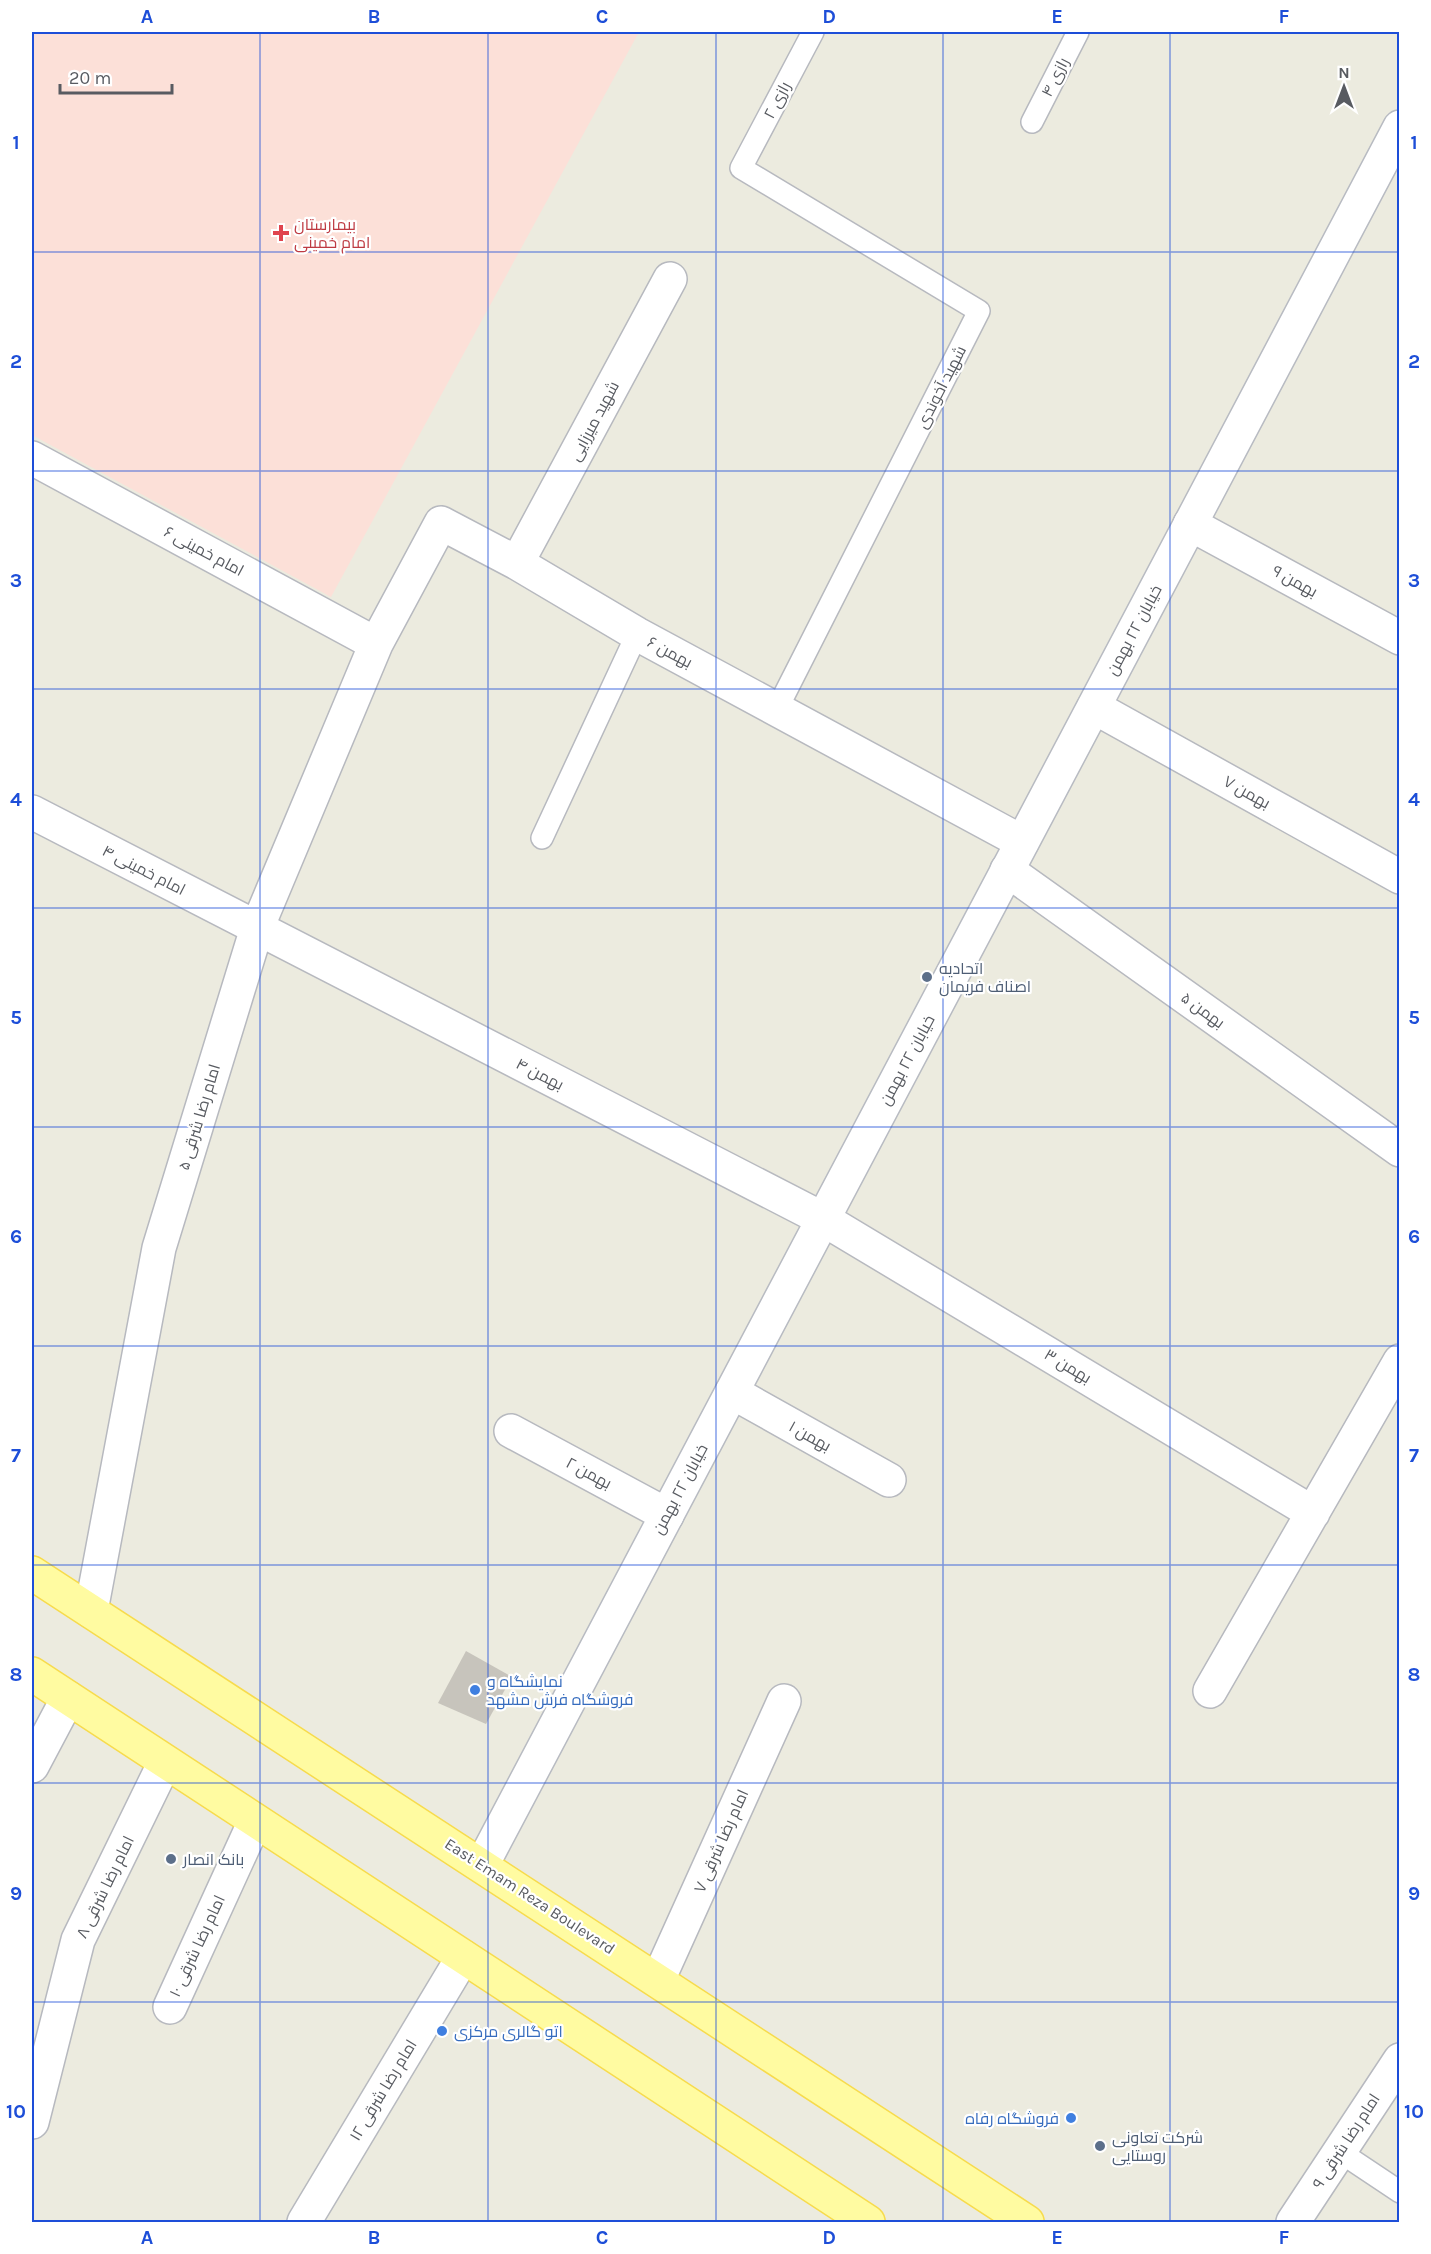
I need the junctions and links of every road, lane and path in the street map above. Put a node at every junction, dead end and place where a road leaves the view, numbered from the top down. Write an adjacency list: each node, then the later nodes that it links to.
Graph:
1 (813, 32): 5 (lane, رازی ۲)
2 (1078, 32): 3 (lane, رازی ۴)
3 (1032, 122)
4 (1400, 128): 8 (street, خیابان ۲۲ بهمن)
5 (741, 168): 14 (lane, شهید آخوندی)
6 (670, 279): 9 (street, شهید میرزایی)
7 (32, 458): 12 (street, امام خمینی ۶)
8 (1190, 524): 11 (street, بهمن ۹); 13 (street, خیابان ۲۲ بهمن)
9 (517, 563): 10 (street, بهمن ۶); 12 (street, بهمن ۶)
10 (637, 634): 14 (street, بهمن ۶); 16 (lane)
11 (1400, 638)
12 (376, 644): 19 (street, امام رضا شرقی ۵)
13 (1094, 707): 17 (street, خیابان ۲۲ بهمن); 18 (street, بهمن ۷)
14 (777, 709): 17 (street, بهمن ۶)
15 (32, 812): 19 (street, امام خمینی ۴)
16 (542, 838)
17 (1015, 856): 20 (street, بهمن ۵); 21 (street, خیابان ۲۲ بهمن)
18 (1400, 878)
19 (257, 928): 21 (street, بهمن ۴); 29 (street, امام رضا شرقی ۵)
20 (1400, 1150)
21 (823, 1219): 23 (street, خیابان ۲۲ بهمن); 26 (street, بهمن ۳)
22 (1400, 1361): 26 (street)
23 (732, 1392): 25 (street, بهمن ۱); 27 (street, خیابان ۲۲ بهمن)
24 (511, 1431): 27 (street, بهمن ۲)
25 (889, 1480)
26 (1312, 1513): 31 (street)
27 (667, 1515): 37 (street, خیابان ۲۲ بهمن)
28 (32, 1572): 29 (main road, East Emam Reza Boulevard)
29 (92, 1611): 37 (main road, East Emam Reza Boulevard)
30 (32, 1674): 32 (main road)
31 (1210, 1691)
32 (68, 1698): 34 (main road); 35 (street)
33 (784, 1701): 39 (street, امام رضا شرقی ۷)
34 (165, 1762): 36 (main road); 42 (street, امام رضا شرقی ۸)
35 (32, 1766)
36 (255, 1821): 38 (main road); 40 (street, امام رضا شرقی ۱۰)
37 (483, 1865): 39 (main road, East Emam Reza Boulevard)
38 (463, 1957): 45 (street, امام رضا شرقی ۱۲); 46 (main road)
39 (658, 1980): 47 (main road, East Emam Reza Boulevard)
40 (170, 2007)
41 (1400, 2060): 43 (street, امام رضا شرقی ۹)
42 (32, 2122)
43 (1340, 2152): 44 (lane); 48 (street, امام رضا شرقی ۹)
44 (1400, 2192)
45 (304, 2223)
46 (868, 2223)
47 (1027, 2223)
48 (1293, 2223)

